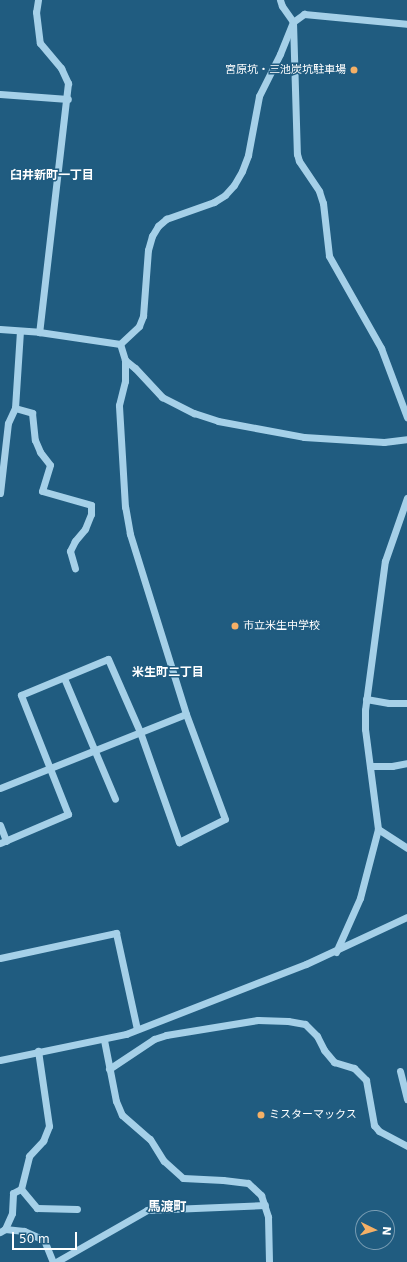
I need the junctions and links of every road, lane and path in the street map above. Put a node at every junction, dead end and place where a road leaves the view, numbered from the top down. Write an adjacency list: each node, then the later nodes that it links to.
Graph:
1 (38, 0): 6 (street)
2 (281, 3): 3 (street)
3 (293, 22): 4 (street); 10 (street); 13 (street)
4 (407, 24)
5 (0, 94): 6 (street)
6 (68, 99): 9 (street)
7 (0, 329): 8 (street)
8 (20, 331): 9 (street); 12 (street)
9 (39, 332): 10 (street)
10 (120, 344): 11 (street)
11 (125, 360): 14 (street); 21 (street)
12 (15, 408): 15 (street); 17 (street)
13 (407, 416)
14 (407, 439)
15 (0, 492)
16 (407, 498): 19 (street)
17 (75, 568)
18 (64, 678): 22 (street); 23 (street); 26 (street)
19 (366, 699): 20 (street); 25 (street)
20 (407, 703)
21 (186, 714): 22 (street); 22 (street)
22 (140, 732): 23 (street)
23 (95, 750): 26 (street); 28 (street)
24 (407, 763): 25 (street)
25 (370, 766): 30 (street)
26 (49, 767): 27 (street); 31 (street)
27 (0, 788)
28 (115, 799)
29 (0, 825): 31 (street)
30 (378, 829): 32 (street); 34 (street)
31 (3, 842)
32 (407, 848)
33 (407, 917): 34 (street)
34 (336, 952): 36 (street)
35 (0, 958): 36 (street)
36 (137, 1029): 37 (street)
37 (104, 1040): 38 (street); 40 (street)
38 (38, 1051): 39 (street); 44 (street)
39 (0, 1060)
40 (109, 1069): 43 (street); 45 (street)
41 (400, 1071): 42 (street)
42 (407, 1099)
43 (407, 1146)
44 (22, 1190): 46 (street); 47 (street)
45 (265, 1204): 48 (street); 49 (street)
46 (77, 1209)
47 (2, 1230): 48 (street)
48 (55, 1262)
49 (269, 1262)

